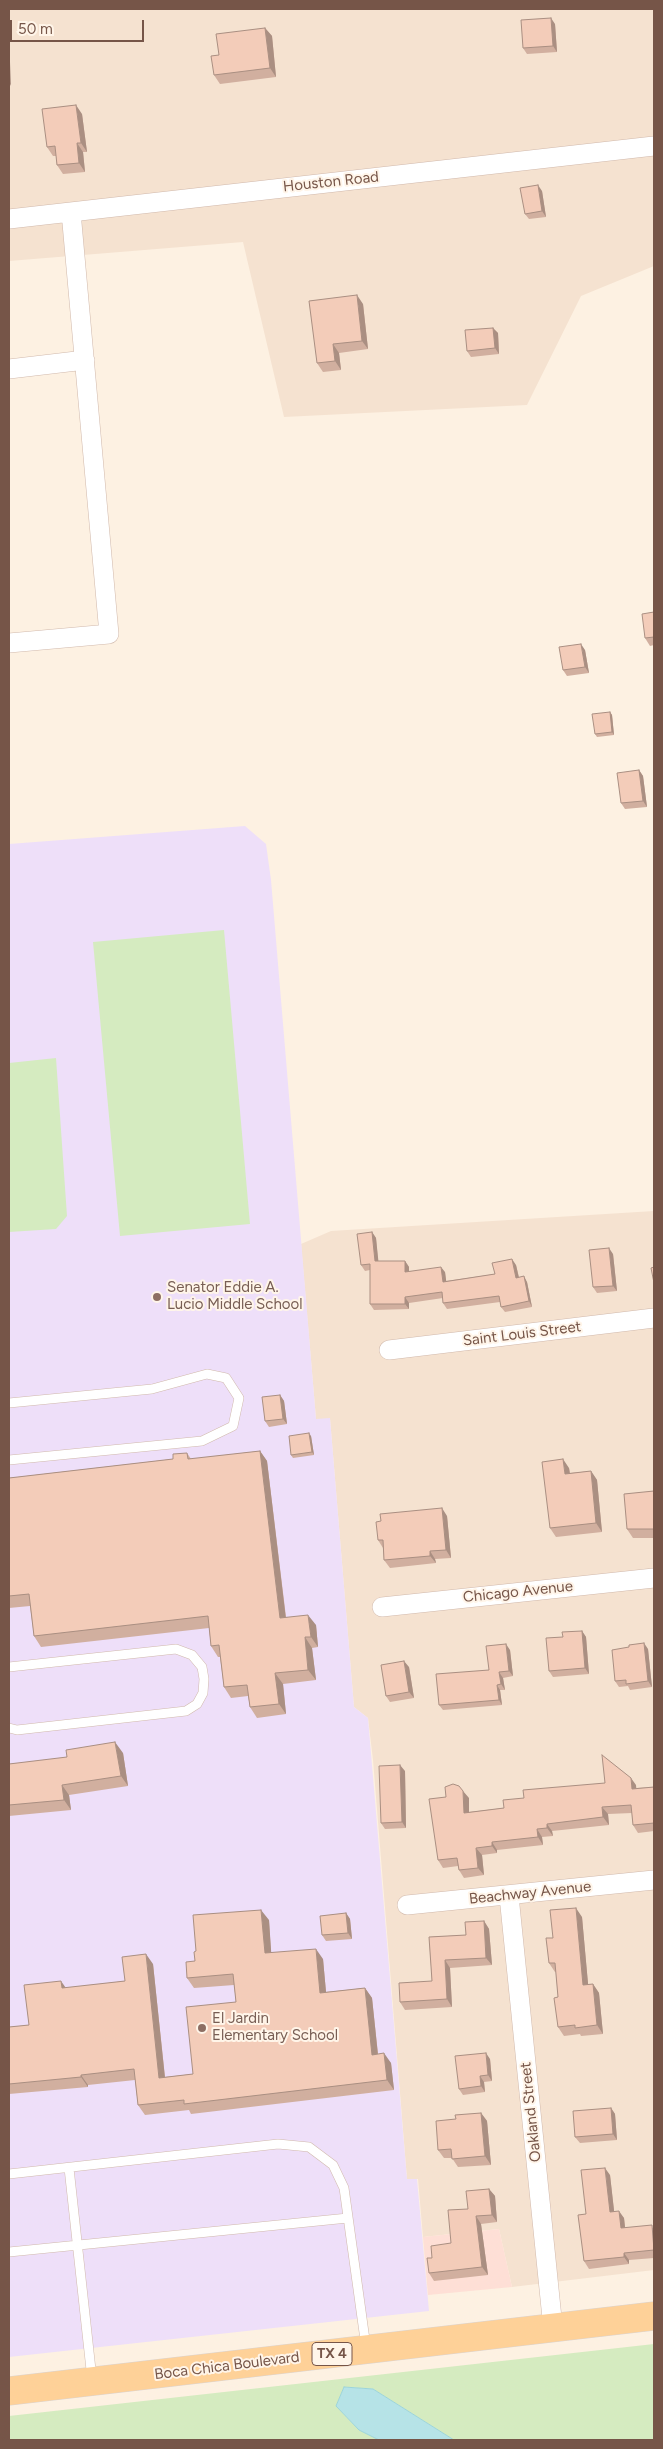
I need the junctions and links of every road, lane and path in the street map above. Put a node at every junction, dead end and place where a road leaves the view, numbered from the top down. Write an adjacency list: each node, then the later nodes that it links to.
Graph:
1 (654, 146): 2 (street, Houston Road)
2 (72, 212): 3 (street, Houston Road); 4 (street)
3 (9, 219)
4 (85, 360): 5 (street); 6 (street)
5 (9, 368)
6 (9, 643)
7 (654, 1318): 8 (street, Saint Louis Street)
8 (389, 1350)
9 (9, 1403): 10 (lane)
10 (9, 1460)
11 (654, 1578): 12 (street, Chicago Avenue)
12 (382, 1606)
13 (9, 1667): 14 (lane)
14 (9, 1728)
15 (654, 1880): 16 (street, Beachway Avenue)
16 (509, 1896): 17 (street, Beachway Avenue); 24 (street, Oakland Street)
17 (407, 1905)
18 (69, 2168): 19 (lane); 20 (lane); 21 (lane)
19 (9, 2174)
20 (348, 2218): 21 (lane); 25 (lane)
21 (77, 2245): 22 (lane); 26 (lane)
22 (9, 2252)
23 (654, 2316): 24 (main road, Boca Chica Boulevard / TX 4)
24 (553, 2328): 25 (main road, Boca Chica Boulevard / TX 4)
25 (366, 2350): 26 (main road, Boca Chica Boulevard / TX 4)
26 (93, 2381): 27 (main road, Boca Chica Boulevard / TX 4)
27 (9, 2391)

